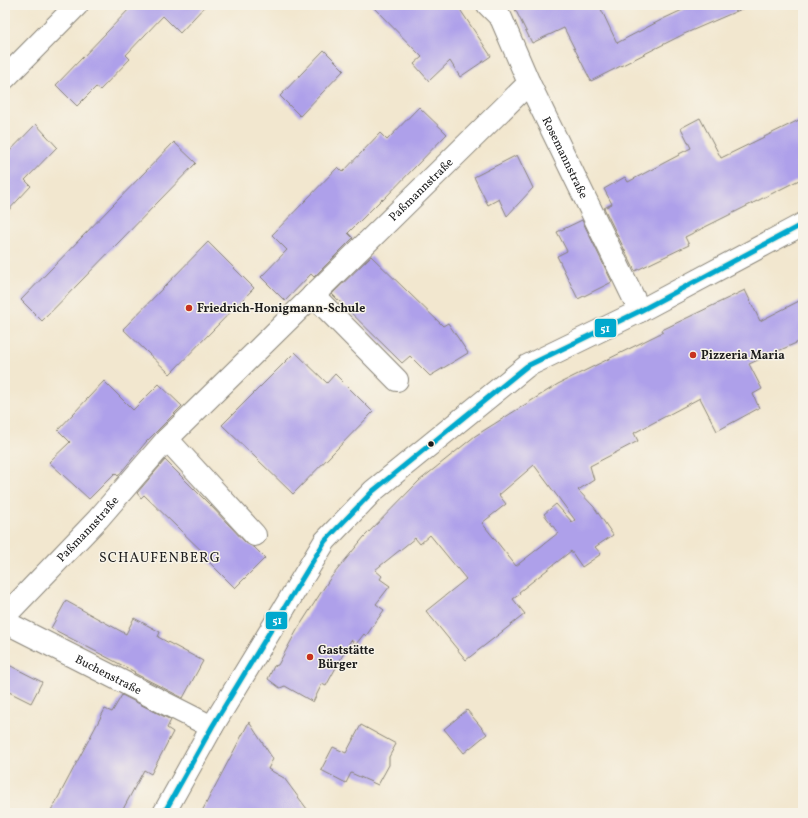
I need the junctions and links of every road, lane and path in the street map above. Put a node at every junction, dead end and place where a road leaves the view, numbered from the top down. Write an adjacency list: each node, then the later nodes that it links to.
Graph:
1 (77, 5): 3 (street)
2 (488, 5): 4 (street, Rosemannstraße)
3 (5, 78)
4 (529, 83): 6 (street, Paßmannstraße); 7 (street, Rosemannstraße)
5 (803, 224): 7 (street)
6 (313, 295): 8 (street); 9 (street, Paßmannstraße)
7 (640, 311): 13 (street)
8 (397, 380)
9 (167, 439): 10 (street); 11 (street, Paßmannstraße)
10 (255, 536)
11 (5, 616)
12 (5, 622): 13 (street, Buchenstraße)
13 (212, 727): 14 (street)
14 (164, 813)

